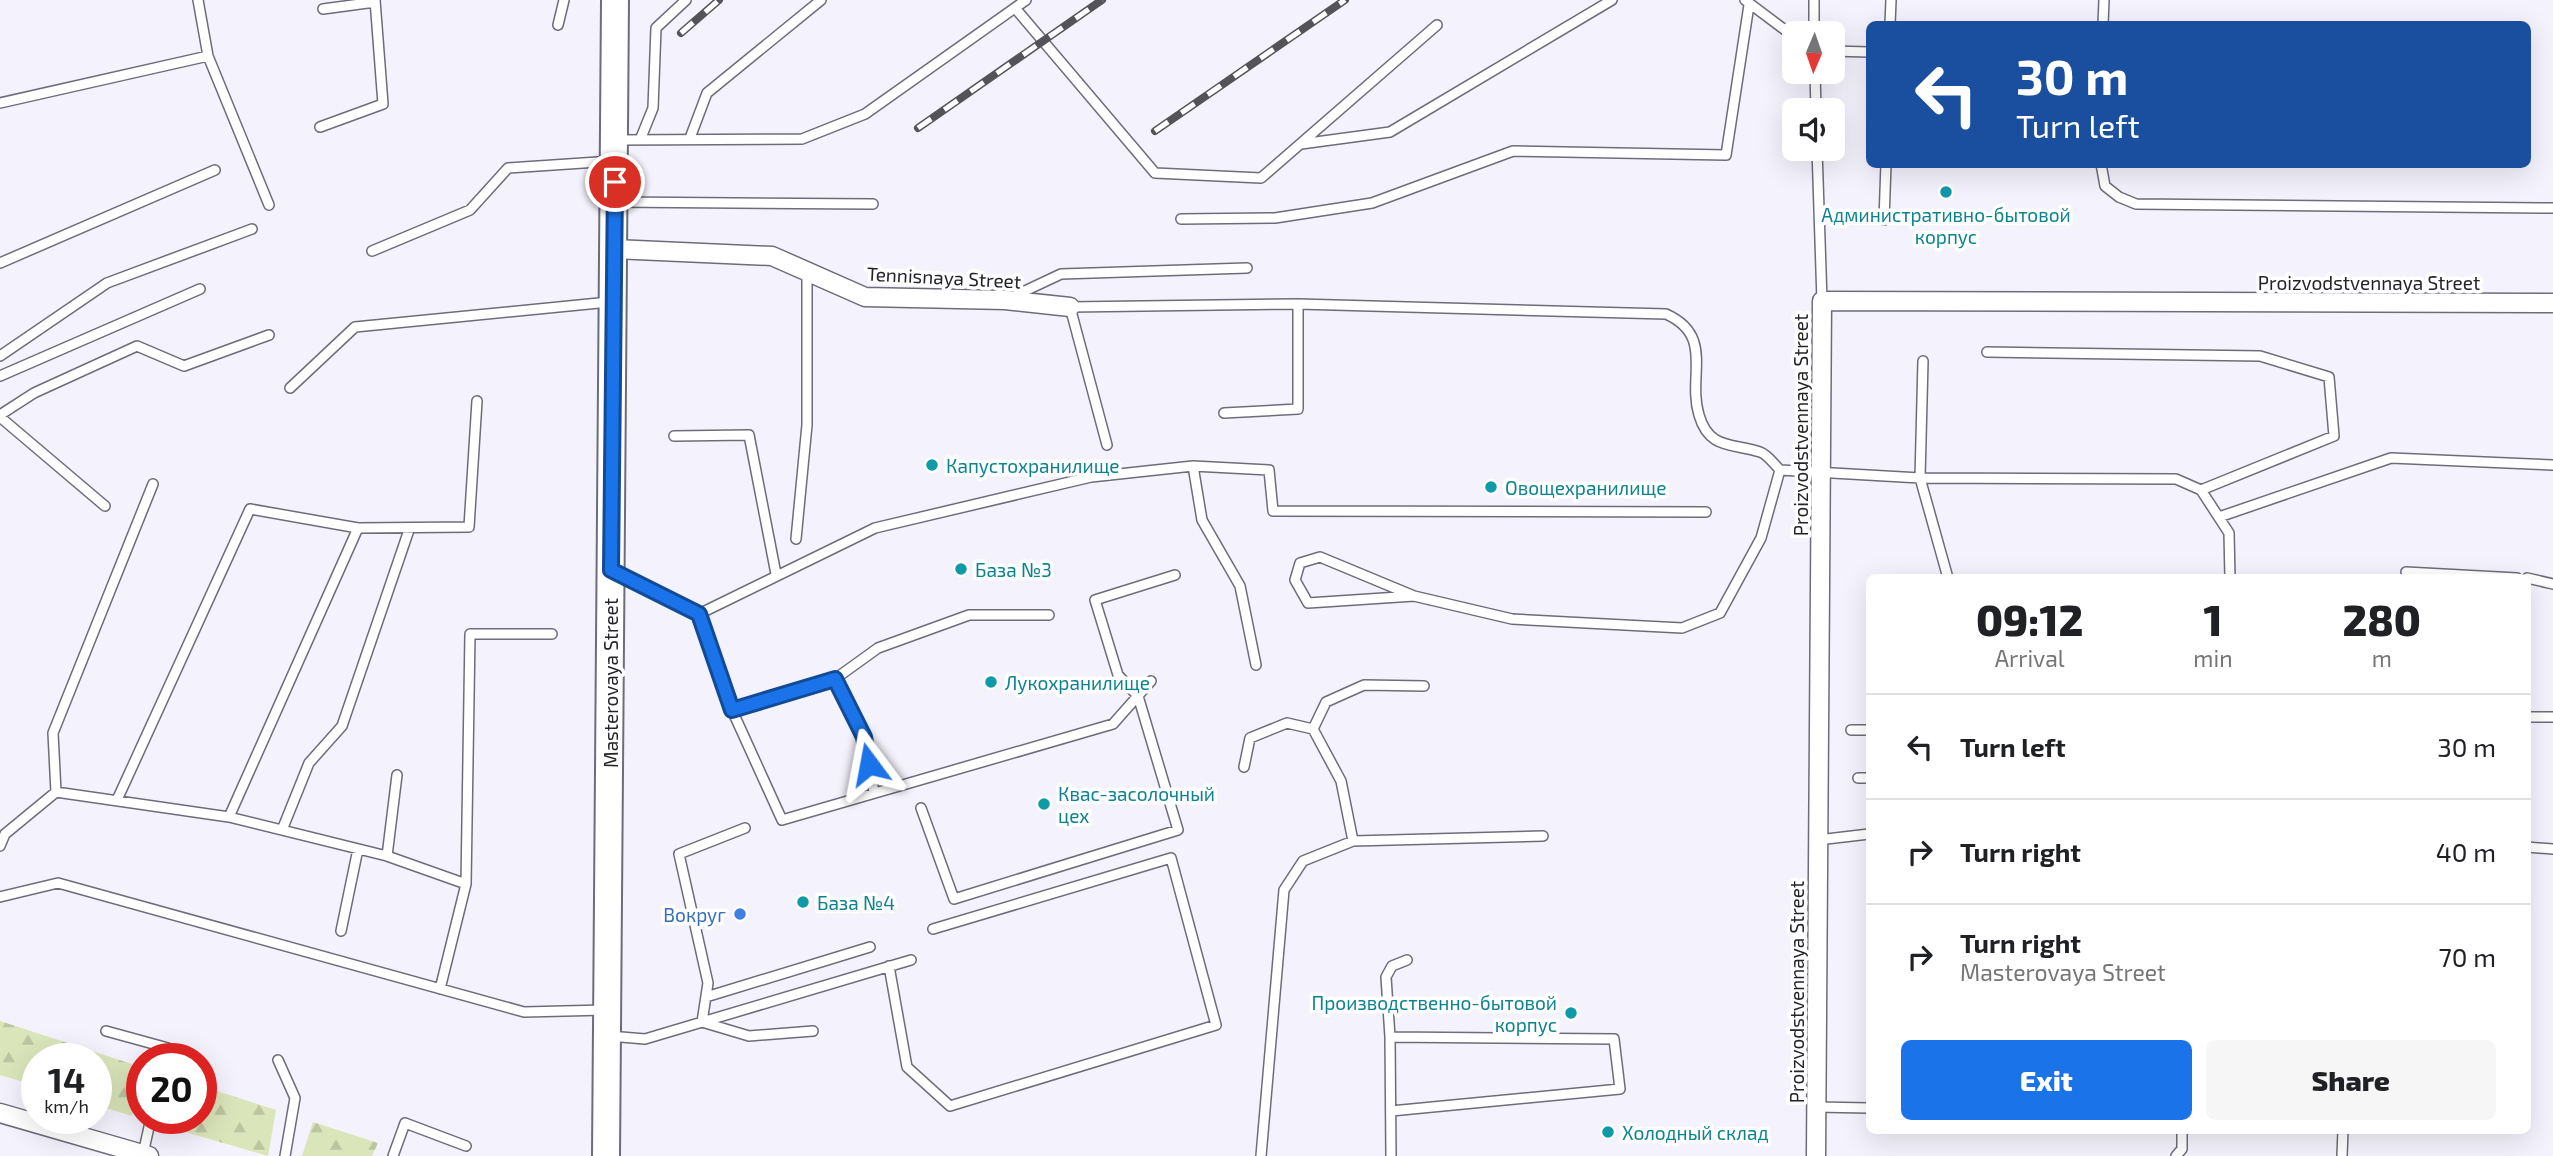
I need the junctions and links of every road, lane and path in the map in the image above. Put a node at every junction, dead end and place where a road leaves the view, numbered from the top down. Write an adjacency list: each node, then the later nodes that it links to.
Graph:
1 (198, 0): 23 (lane)
2 (564, 0): 18 (lane)
3 (615, 0): 28 (main road, Masterovaya Street)
4 (686, 0): 28 (lane)
5 (821, 0): 26 (lane)
6 (1026, 0): 13 (lane)
7 (1612, 0): 27 (lane)
8 (1814, 0): 15 (lane)
9 (1891, 0): 16 (lane)
10 (2104, 0): 17 (lane)
11 (375, 1): 14 (lane); 25 (lane)
12 (1747, 2): 20 (lane); 37 (lane)
13 (1015, 8): 26 (lane); 27 (lane)
14 (323, 9)
15 (1814, 21)
16 (1891, 21)
17 (2103, 21)
18 (558, 25)
19 (1437, 25): 27 (lane)
20 (1782, 28)
21 (1845, 51): 22 (lane)
22 (1866, 52)
23 (208, 56): 24 (lane); 35 (lane)
24 (0, 103)
25 (320, 127)
26 (690, 138): 28 (lane)
27 (1299, 145)
28 (624, 147): 33 (main road, Masterovaya Street); 41 (lane)
29 (1817, 161): 48 (lane)
30 (1886, 168): 38 (lane)
31 (2102, 168): 36 (lane)
32 (215, 170): 42 (lane)
33 (615, 202): 34 (lane); 40 (main road, Masterovaya Street)
34 (873, 204)
35 (269, 205)
36 (2553, 208)
37 (1181, 219)
38 (1884, 220)
39 (252, 229): 54 (lane)
40 (614, 250): 44 (street, Tennisnaya Street); 47 (main road, Masterovaya Street)
41 (372, 251)
42 (0, 263)
43 (1247, 268): 46 (lane)
44 (807, 274): 46 (street, Tennisnaya Street); 75 (lane)
45 (200, 289): 56 (lane)
46 (1005, 300): 51 (street, Tennisnaya Street)
47 (612, 301): 57 (lane); 76 (main road, Masterovaya Street)
48 (1822, 301): 49 (street, Proizvodstvennaya Street); 66 (street, Proizvodstvennaya Street)
49 (2553, 303)
50 (1298, 304): 51 (lane); 59 (lane); 65 (lane)
51 (1070, 307): 62 (lane)
52 (269, 335): 60 (lane)
53 (1987, 352): 69 (lane)
54 (0, 356)
55 (1923, 361): 67 (lane)
56 (0, 376)
57 (290, 388)
58 (477, 401): 74 (lane)
59 (1223, 413)
60 (0, 416): 70 (lane)
61 (674, 436): 78 (lane)
62 (1107, 445)
63 (2553, 465): 72 (lane)
64 (1193, 466): 71 (lane); 78 (lane); 89 (lane)
65 (1780, 470): 66 (lane); 85 (lane)
66 (1820, 471): 67 (lane); 113 (street, Proizvodstvennaya Street)
67 (1920, 478): 69 (lane); 79 (lane)
68 (153, 484): 104 (lane)
69 (2202, 490): 72 (lane)
70 (105, 506)
71 (1706, 512)
72 (2219, 517): 80 (lane)
73 (358, 528): 74 (lane); 106 (lane); 108 (lane)
74 (409, 530): 110 (lane)
75 (796, 539)
76 (611, 570): 86 (lane); 131 (main road, Masterovaya Street)
77 (2406, 572): 81 (lane)
78 (776, 574): 86 (lane)
79 (1947, 574)
80 (2230, 574)
81 (2443, 574)
82 (1175, 575): 93 (lane)
83 (2531, 579): 84 (lane)
84 (2553, 584)
85 (1414, 596): 85 (lane)
86 (699, 614): 94 (lane)
87 (1049, 615): 90 (lane)
88 (552, 634): 120 (lane)
89 (1256, 665)
90 (835, 679): 94 (lane); 105 (lane)
91 (1151, 681): 93 (lane)
92 (1424, 686): 97 (lane)
93 (1138, 696): 105 (lane); 107 (lane)
94 (732, 710): 105 (lane)
95 (2531, 717): 96 (lane)
96 (2553, 717)
97 (1313, 729): 100 (lane); 114 (lane)
98 (1851, 730): 99 (lane)
99 (1866, 730)
100 (1244, 767)
101 (397, 775): 119 (lane)
102 (1858, 778): 103 (lane)
103 (1866, 778)
104 (56, 792): 106 (lane); 115 (lane)
105 (874, 792)
106 (117, 800): 108 (lane)
107 (921, 808)
108 (229, 817): 110 (lane)
109 (744, 828): 129 (lane)
110 (282, 830): 117 (lane)
111 (1866, 834): 113 (lane)
112 (1543, 836): 114 (lane)
113 (1818, 840): 137 (street, Proizvodstvennaya Street)
114 (1353, 841): 149 (lane)
115 (0, 846)
116 (2531, 847): 118 (lane)
117 (358, 849): 119 (lane); 123 (lane)
118 (2553, 849)
119 (387, 856): 120 (lane)
120 (466, 884): 128 (lane)
121 (0, 897): 128 (lane)
122 (933, 929): 127 (lane)
123 (341, 932)
124 (870, 947): 129 (lane)
125 (911, 960): 127 (lane)
126 (1408, 960): 134 (lane)
127 (889, 966): 130 (lane)
128 (440, 989): 131 (lane)
129 (706, 997): 130 (lane)
130 (702, 1022): 131 (lane); 133 (lane)
131 (607, 1023): 148 (main road, Masterovaya Street)
132 (106, 1031): 135 (lane)
133 (813, 1031)
134 (1391, 1037): 139 (lane); 139 (lane)
135 (150, 1043)
136 (278, 1060): 146 (lane)
137 (1816, 1107): 138 (lane); 151 (street, Proizvodstvennaya Street)
138 (1866, 1108)
139 (1391, 1111): 150 (lane)
140 (0, 1113): 145 (street)
141 (149, 1134): 145 (lane)
142 (2182, 1134): 152 (lane)
143 (2343, 1134): 153 (lane)
144 (466, 1146): 147 (lane)
145 (146, 1155)
146 (285, 1156)
147 (393, 1156)
148 (606, 1156)
149 (1261, 1156)
150 (1391, 1156)
151 (1816, 1156)
152 (2176, 1156)
153 (2342, 1156)

